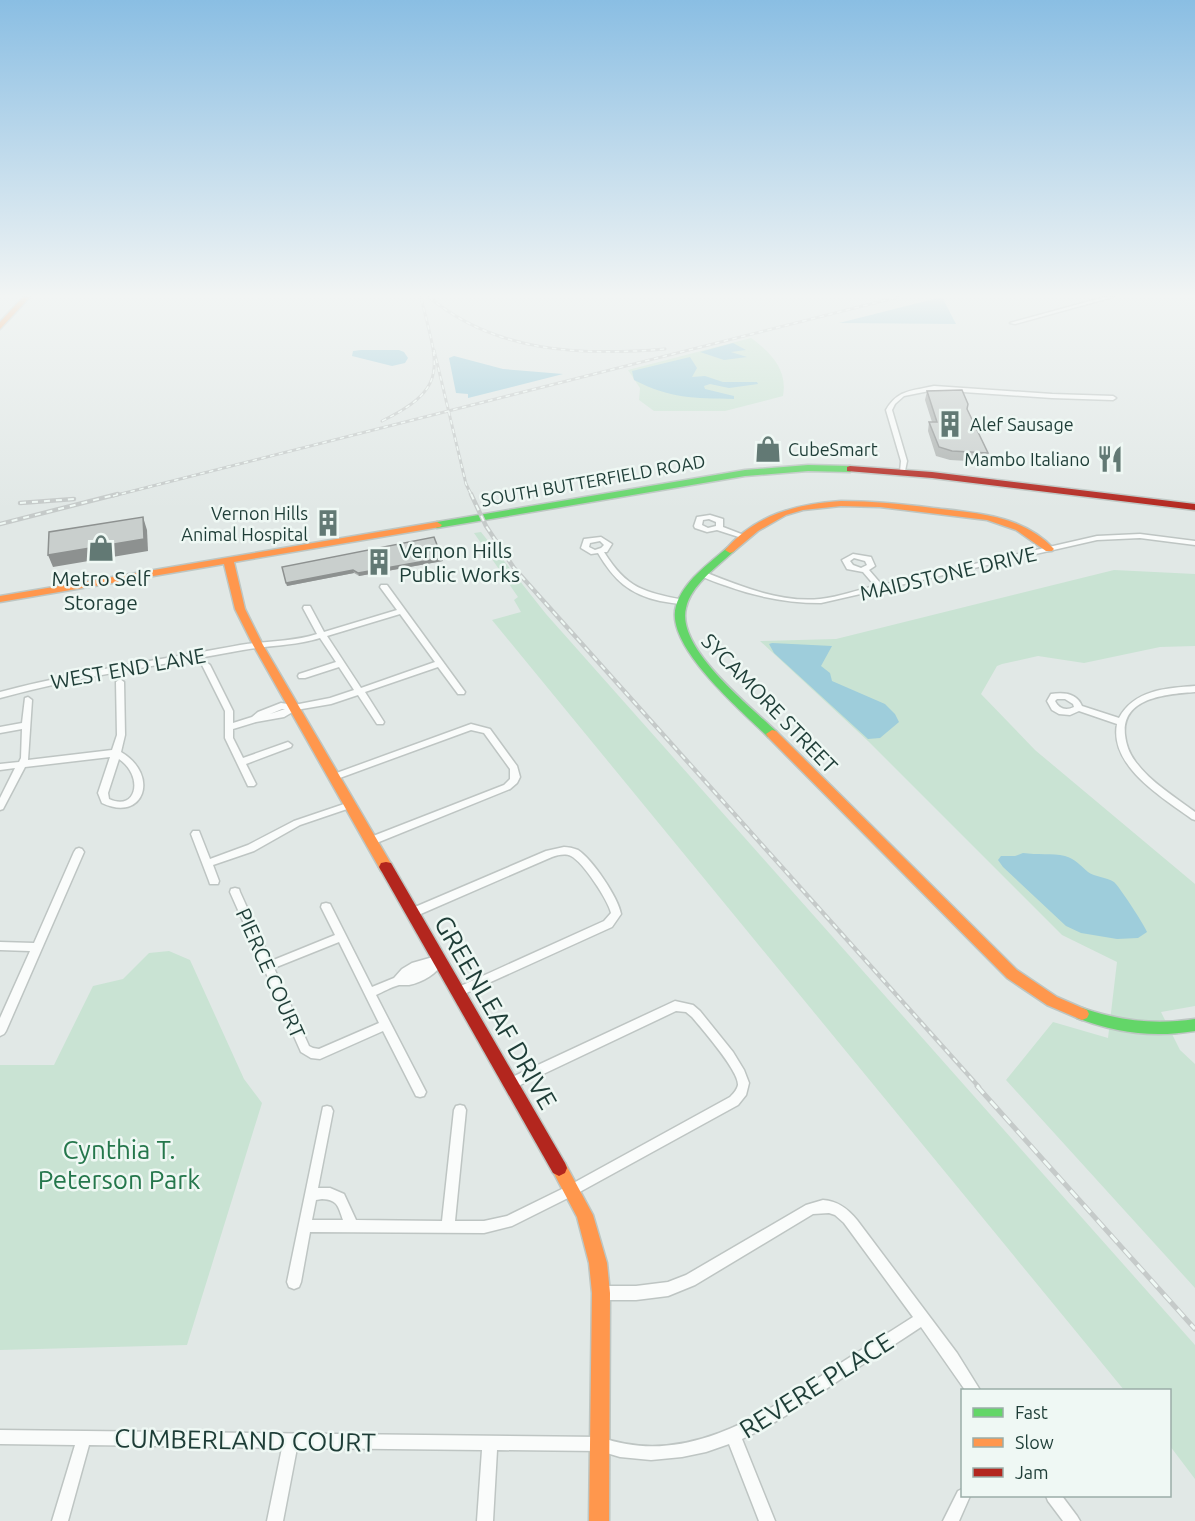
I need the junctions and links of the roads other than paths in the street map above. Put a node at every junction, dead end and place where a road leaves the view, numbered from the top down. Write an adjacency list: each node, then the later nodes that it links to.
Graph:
1 (1113, 398): 2 (street)
2 (902, 471): 3 (street, SOUTH BUTTERFIELD ROAD); 9 (street, SOUTH BUTTERFIELD ROAD)
3 (1195, 507)
4 (719, 528): 5 (street)
5 (744, 537): 7 (street); 11 (street)
6 (1195, 543): 7 (street, MAIDSTONE DRIVE)
7 (1049, 549): 13 (street, MAIDSTONE DRIVE)
8 (600, 551): 15 (street)
9 (228, 560): 14 (street, SOUTH BUTTERFIELD ROAD); 19 (street, GREENLEAF DRIVE)
10 (865, 570): 13 (street)
11 (704, 575): 13 (street, MAIDSTONE DRIVE); 15 (street)
12 (384, 587): 17 (street)
13 (881, 588)
14 (0, 599)
15 (681, 602): 63 (street, SYCAMORE STREET)
16 (307, 608): 18 (street)
17 (400, 612): 18 (street, WEST END LANE); 21 (street)
18 (323, 635): 19 (street, WEST END LANE); 20 (street)
19 (258, 645): 28 (street, WEST END LANE); 30 (street, GREENLEAF DRIVE)
20 (342, 663): 23 (street); 26 (street)
21 (439, 664): 26 (street); 27 (street)
22 (206, 665): 35 (street)
23 (302, 676)
24 (120, 682): 38 (street)
25 (1195, 689): 33 (street)
26 (360, 691): 30 (street); 32 (street)
27 (460, 693)
28 (0, 695)
29 (28, 700): 34 (street)
30 (294, 708): 35 (street); 42 (street, GREENLEAF DRIVE)
31 (1078, 708): 33 (street)
32 (380, 722)
33 (1121, 722): 46 (street)
34 (27, 724): 36 (street); 40 (street)
35 (230, 727): 39 (street)
36 (0, 730)
37 (288, 745): 39 (street)
38 (116, 753): 38 (street); 40 (street)
39 (241, 762): 43 (street)
40 (21, 765): 41 (street); 45 (street)
41 (0, 767)
42 (334, 777): 44 (street, GREENLEAF DRIVE); 48 (street)
43 (251, 784)
44 (350, 805): 48 (street, GREENLEAF DRIVE); 50 (street)
45 (0, 807)
46 (1195, 817)
47 (196, 834): 50 (street)
48 (371, 841): 54 (street, GREENLEAF DRIVE)
49 (79, 852): 57 (street)
50 (208, 863): 51 (street)
51 (214, 881)
52 (235, 892): 59 (street, PIERCE COURT)
53 (326, 907): 55 (street)
54 (412, 913): 58 (street, GREENLEAF DRIVE); 60 (street)
55 (340, 937): 59 (street); 61 (street)
56 (0, 946): 57 (street)
57 (37, 947): 64 (street)
58 (439, 962): 60 (street, GREENLEAF DRIVE); 61 (street)
59 (268, 966): 62 (street, PIERCE COURT)
60 (458, 992): 65 (street, GREENLEAF DRIVE)
61 (370, 993): 62 (street)
62 (386, 1025): 66 (street)
63 (1195, 1025)
64 (0, 1031)
65 (512, 1083): 69 (street, GREENLEAF DRIVE); 69 (street)
66 (420, 1092)
67 (460, 1110): 73 (street)
68 (327, 1111): 70 (street)
69 (572, 1190): 73 (street); 75 (street, GREENLEAF DRIVE)
70 (311, 1194): 71 (street); 72 (street)
71 (305, 1226): 72 (street); 74 (street)
72 (352, 1226): 73 (street)
73 (448, 1227)
74 (294, 1282)
75 (600, 1293): 76 (street); 83 (street, GREENLEAF DRIVE)
76 (922, 1319): 77 (street); 79 (street, REVERE PLACE)
77 (972, 1389)
78 (0, 1437): 80 (street, CUMBERLAND COURT)
79 (734, 1437): 83 (street, REVERE PLACE); 90 (street)
80 (84, 1438): 81 (street, CUMBERLAND COURT); 86 (street)
81 (291, 1441): 82 (street, CUMBERLAND COURT); 87 (street)
82 (490, 1443): 83 (street, REVERE PLACE); 88 (street)
83 (600, 1444): 89 (street, GREENLEAF DRIVE)
84 (963, 1497): 91 (street)
85 (1054, 1497): 92 (street)
86 (60, 1521)
87 (275, 1521)
88 (485, 1521)
89 (599, 1521)
90 (767, 1521)
91 (951, 1521)
92 (1072, 1521)

